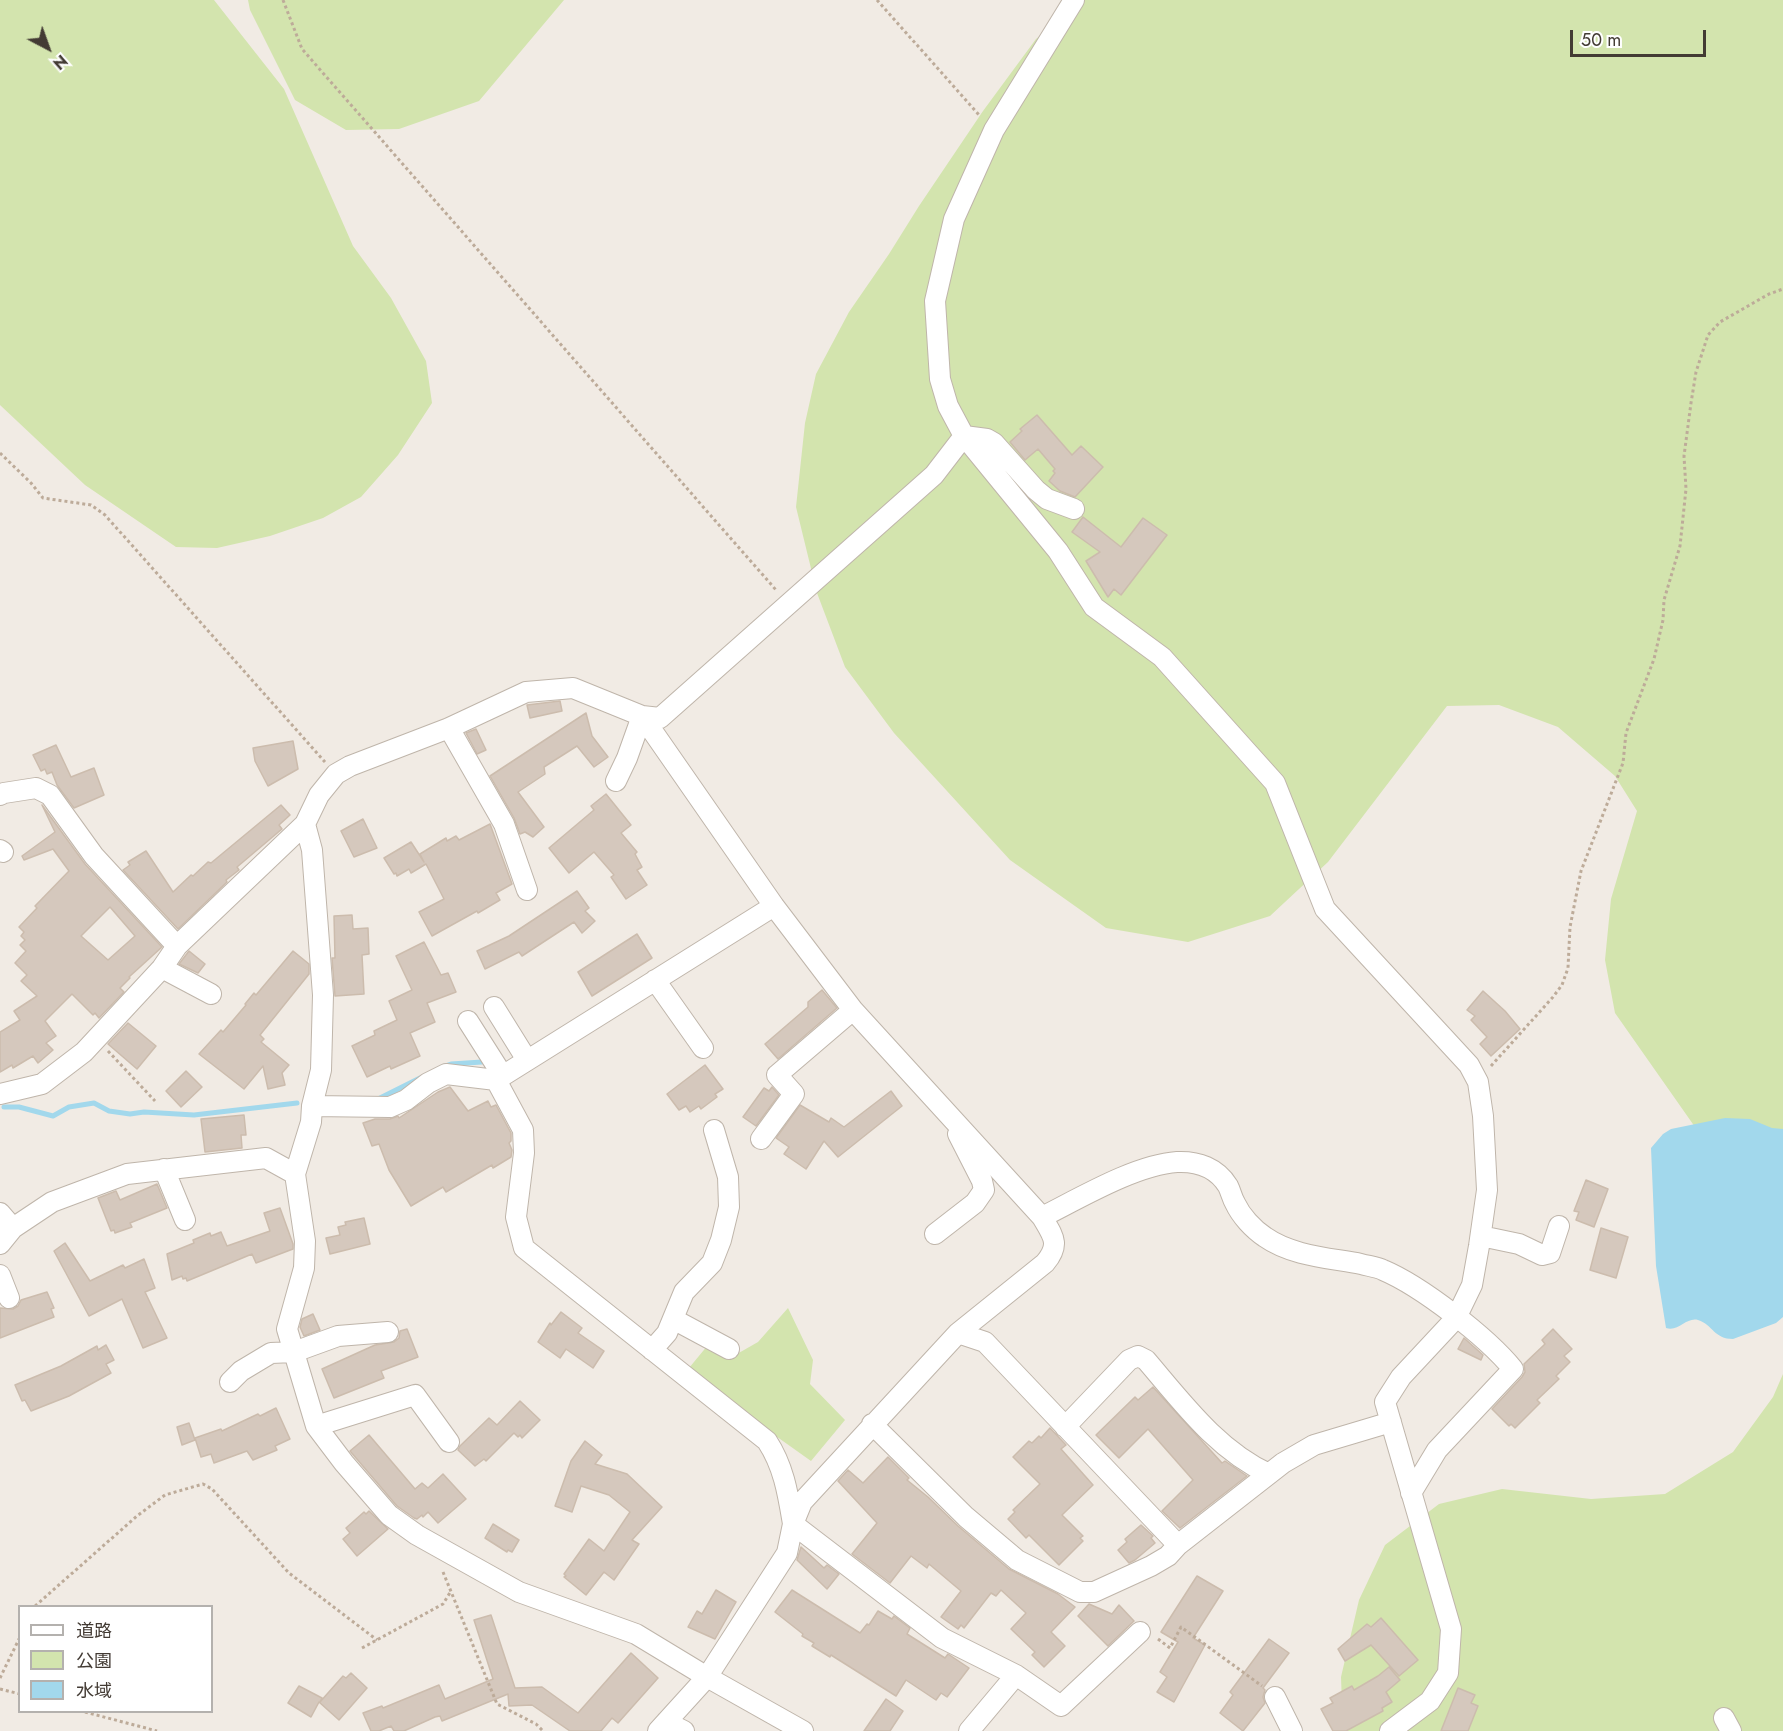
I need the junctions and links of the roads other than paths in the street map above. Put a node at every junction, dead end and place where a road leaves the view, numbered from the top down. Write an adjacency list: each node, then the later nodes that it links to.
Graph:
1 (1074, 0): 2 (street)
2 (964, 436): 3 (street); 4 (street); 34 (street)
3 (1074, 509)
4 (642, 716): 5 (street); 6 (street); 10 (street)
5 (449, 728): 8 (street); 9 (street)
6 (616, 781)
7 (0, 795): 11 (street)
8 (305, 824): 11 (street); 22 (street)
9 (527, 890)
10 (774, 906): 13 (street); 16 (street)
11 (177, 946): 12 (street)
12 (162, 968): 14 (street); 21 (street)
13 (655, 980): 18 (street); 19 (street)
14 (211, 994)
15 (494, 1007): 19 (street)
16 (853, 1010): 23 (street); 25 (street)
17 (468, 1021): 20 (street)
18 (703, 1048)
19 (527, 1060): 20 (street)
20 (500, 1078): 22 (street); 43 (street)
21 (0, 1094)
22 (312, 1106): 27 (street)
23 (958, 1123): 29 (street); 33 (street)
24 (714, 1130): 39 (street)
25 (761, 1139)
26 (164, 1169): 27 (street); 30 (street); 32 (street)
27 (295, 1174): 44 (street)
28 (0, 1213): 32 (street)
29 (1042, 1217): 38 (street); 41 (street)
30 (185, 1220)
31 (1559, 1226): 34 (street)
32 (13, 1228): 35 (street)
33 (935, 1234)
34 (1481, 1236): 38 (street)
35 (0, 1244)
36 (0, 1275): 37 (street)
37 (9, 1298)
38 (1456, 1318): 46 (street); 52 (street)
39 (673, 1319): 42 (street); 43 (street)
40 (388, 1332): 44 (street)
41 (958, 1333): 47 (street); 49 (street)
42 (729, 1349)
43 (652, 1350): 53 (street)
44 (294, 1352): 45 (street); 48 (street)
45 (230, 1382)
46 (1391, 1422): 51 (street); 52 (street)
47 (872, 1424): 53 (street); 54 (street)
48 (316, 1426): 50 (street); 57 (street)
49 (1065, 1427): 51 (street); 54 (street)
50 (449, 1442)
51 (1269, 1474): 54 (street)
52 (1412, 1492): 64 (street)
53 (793, 1524): 56 (street); 57 (street)
54 (1178, 1545)
55 (1140, 1632): 56 (street)
56 (1016, 1675): 62 (street)
57 (707, 1677): 59 (street); 61 (street)
58 (1275, 1697): 63 (street)
59 (662, 1726): 60 (street)
60 (684, 1731)
61 (802, 1731)
62 (969, 1731)
63 (1292, 1731)
64 (1390, 1731)

